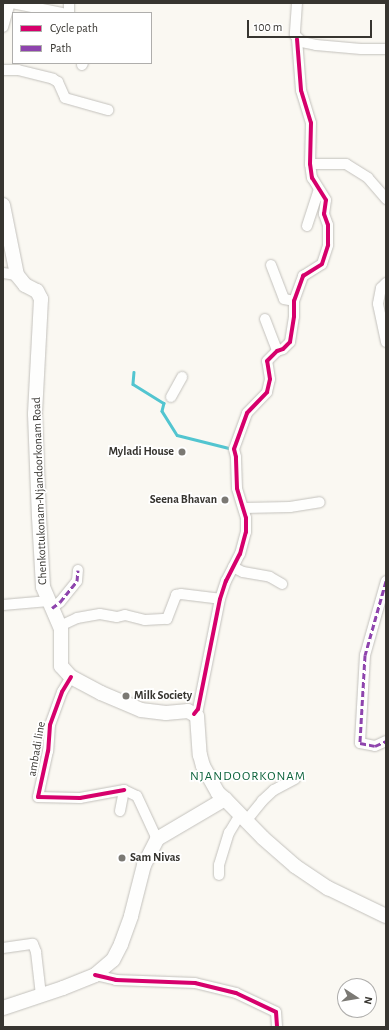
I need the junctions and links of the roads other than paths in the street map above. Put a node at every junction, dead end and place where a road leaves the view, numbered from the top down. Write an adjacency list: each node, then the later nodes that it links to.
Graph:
1 (11, 3): 3 (street); 4 (street)
2 (296, 3): 5 (street)
3 (57, 12)
4 (3, 27)
5 (298, 40): 6 (street); 10 (street)
6 (386, 49)
7 (24, 67): 8 (street); 9 (street)
8 (3, 70)
9 (108, 110)
10 (310, 164): 11 (street); 12 (street)
11 (319, 190): 14 (street); 18 (street)
12 (386, 199)
13 (3, 205): 16 (main road, Chenkottukonam-Njandoorkonam Road)
14 (307, 226)
15 (271, 265): 18 (street)
16 (10, 274): 32 (main road, Chenkottukonam-Njandoorkonam Road)
17 (386, 283): 20 (street)
18 (294, 301): 21 (street)
19 (265, 319): 21 (street)
20 (386, 342)
21 (277, 351): 25 (street)
22 (182, 378): 23 (street)
23 (171, 397)
24 (320, 502): 25 (street)
25 (244, 508): 26 (street)
26 (233, 567): 29 (street); 30 (street)
27 (78, 570): 32 (street)
28 (386, 581): 36 (street)
29 (282, 584)
30 (220, 599): 33 (street); 35 (street)
31 (3, 605): 32 (street)
32 (51, 605): 33 (main road, Chenkottukonam-Njandoorkonam Road)
33 (60, 626): 34 (main road, Chenkottukonam-Njandoorkonam Road)
34 (71, 677): 35 (main road); 38 (street, ambadi line)
35 (194, 714): 39 (main road)
36 (386, 741)
37 (295, 779): 41 (street)
38 (124, 790): 40 (street); 42 (street)
39 (225, 799): 41 (main road); 42 (main road)
40 (120, 811)
41 (243, 818): 43 (street); 44 (main road)
42 (157, 839): 46 (main road)
43 (219, 875)
44 (386, 916)
45 (3, 948): 47 (street)
46 (94, 974): 47 (main road); 49 (street)
47 (41, 995): 48 (main road)
48 (3, 1008)
49 (277, 1027)

